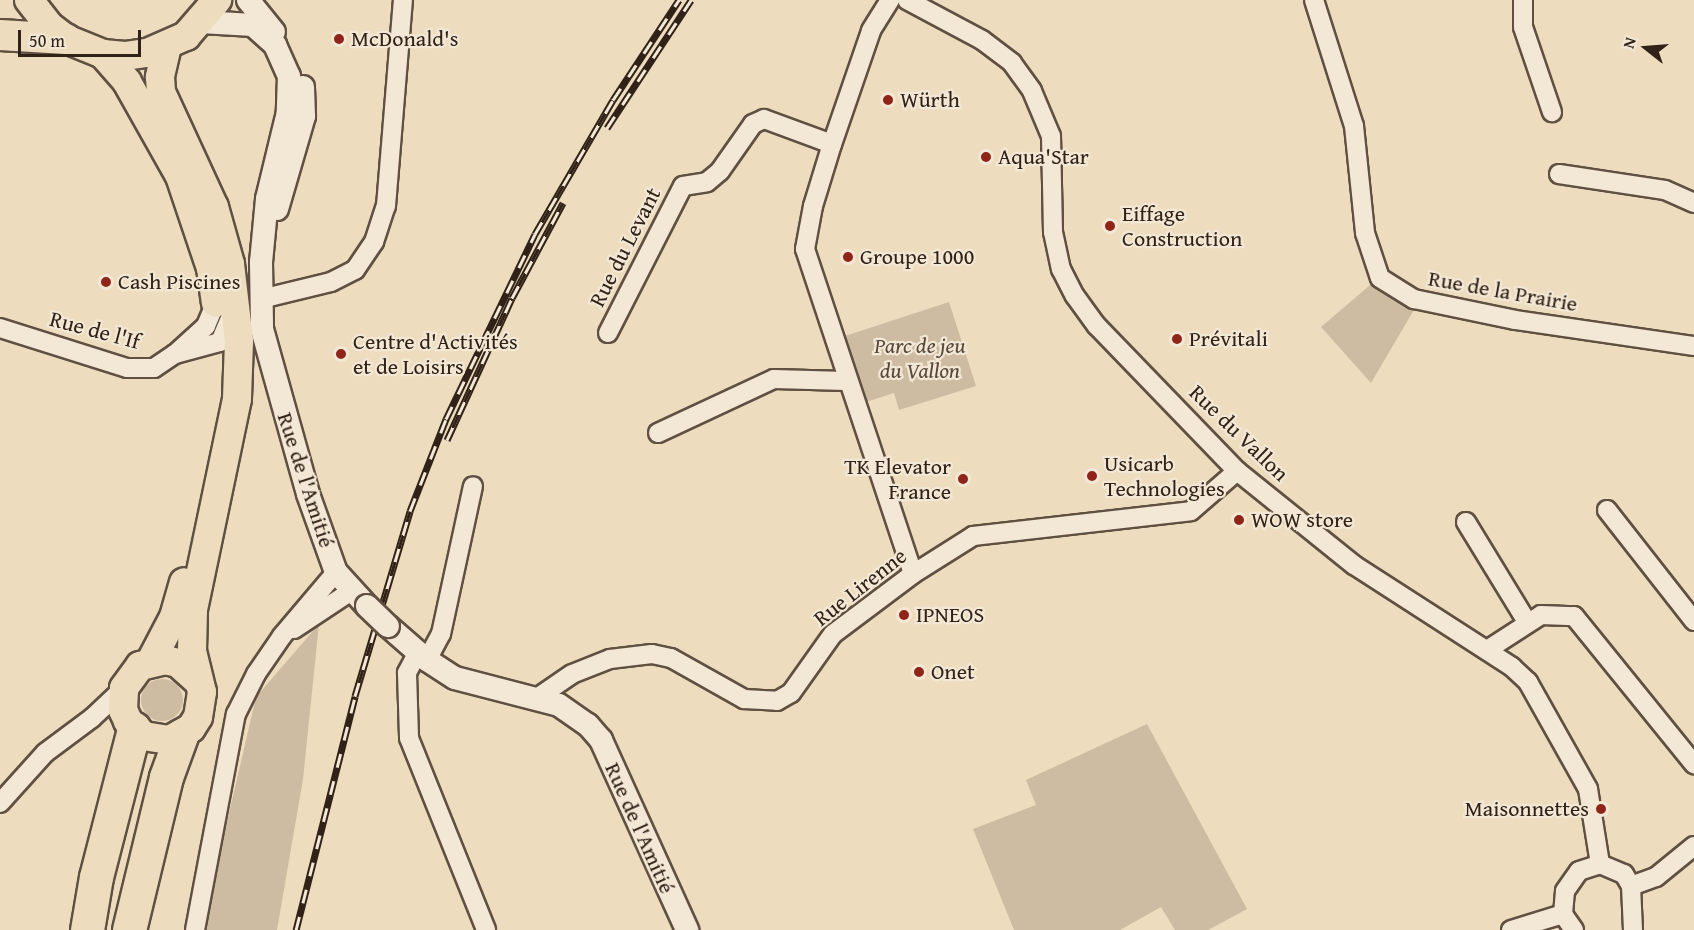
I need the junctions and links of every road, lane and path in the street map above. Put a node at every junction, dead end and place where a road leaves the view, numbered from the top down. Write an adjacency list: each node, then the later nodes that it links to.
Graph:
1 (29, 0): 10 (main road)
2 (248, 0): 17 (street, Rue de l'Amitié)
3 (403, 0): 18 (street)
4 (890, 0): 14 (street)
5 (907, 0): 26 (street, Rue du Vallon)
6 (1314, 0): 22 (street, Rue de la Prairie)
7 (1520, 2): 13 (street)
8 (209, 11): 11 (main road); 17 (street, Rue de l'Amitié)
9 (0, 35): 10 (highway)
10 (66, 39): 12 (main road)
11 (167, 46): 12 (main road); 18 (main road)
12 (104, 54): 18 (main road)
13 (1552, 112)
14 (832, 144): 20 (street, Rue du Levant); 24 (street)
15 (1559, 174): 16 (street)
16 (1694, 203)
17 (261, 262): 18 (street, Rue de l'Amitié)
18 (237, 298): 21 (main road); 23 (street); 30 (street, Rue de l'Amitié); 39 (main road)
19 (0, 328): 23 (street, Rue de l'If)
20 (608, 333)
21 (220, 342): 23 (street); 38 (main road)
22 (1694, 346)
23 (175, 354)
24 (846, 381): 25 (street); 31 (street)
25 (658, 433)
26 (1237, 471): 31 (street, Rue Lirenne); 36 (street, Rue du Vallon)
27 (473, 486): 37 (street)
28 (1607, 510): 33 (street)
29 (1466, 522): 34 (street)
30 (336, 572): 32 (street, Rue de l'Amitié); 35 (street)
31 (913, 574): 41 (street, Rue Lirenne)
32 (360, 598): 35 (street); 37 (street, Rue de l'Amitié, bridge)
33 (1694, 621)
34 (1527, 622): 36 (street); 45 (street)
35 (282, 636): 53 (street)
36 (1487, 650): 48 (street, Rue du Vallon)
37 (422, 656): 41 (street, Rue de l'Amitié); 54 (street)
38 (152, 661): 39 (main road); 40 (main road)
39 (197, 680): 44 (main road)
40 (124, 688): 42 (street); 43 (main road)
41 (537, 698): 55 (street, Rue de l'Amitié)
42 (92, 718): 43 (street); 46 (street)
43 (131, 725): 44 (main road); 51 (highway)
44 (181, 736): 52 (highway)
45 (1694, 764)
46 (0, 803)
47 (1694, 846): 49 (street)
48 (1600, 864): 49 (street); 50 (street)
49 (1631, 886): 58 (street)
50 (1563, 914): 56 (street); 57 (street)
51 (87, 930)
52 (129, 930)
53 (195, 930)
54 (486, 930)
55 (687, 930)
56 (1511, 930)
57 (1575, 930)
58 (1633, 930)

